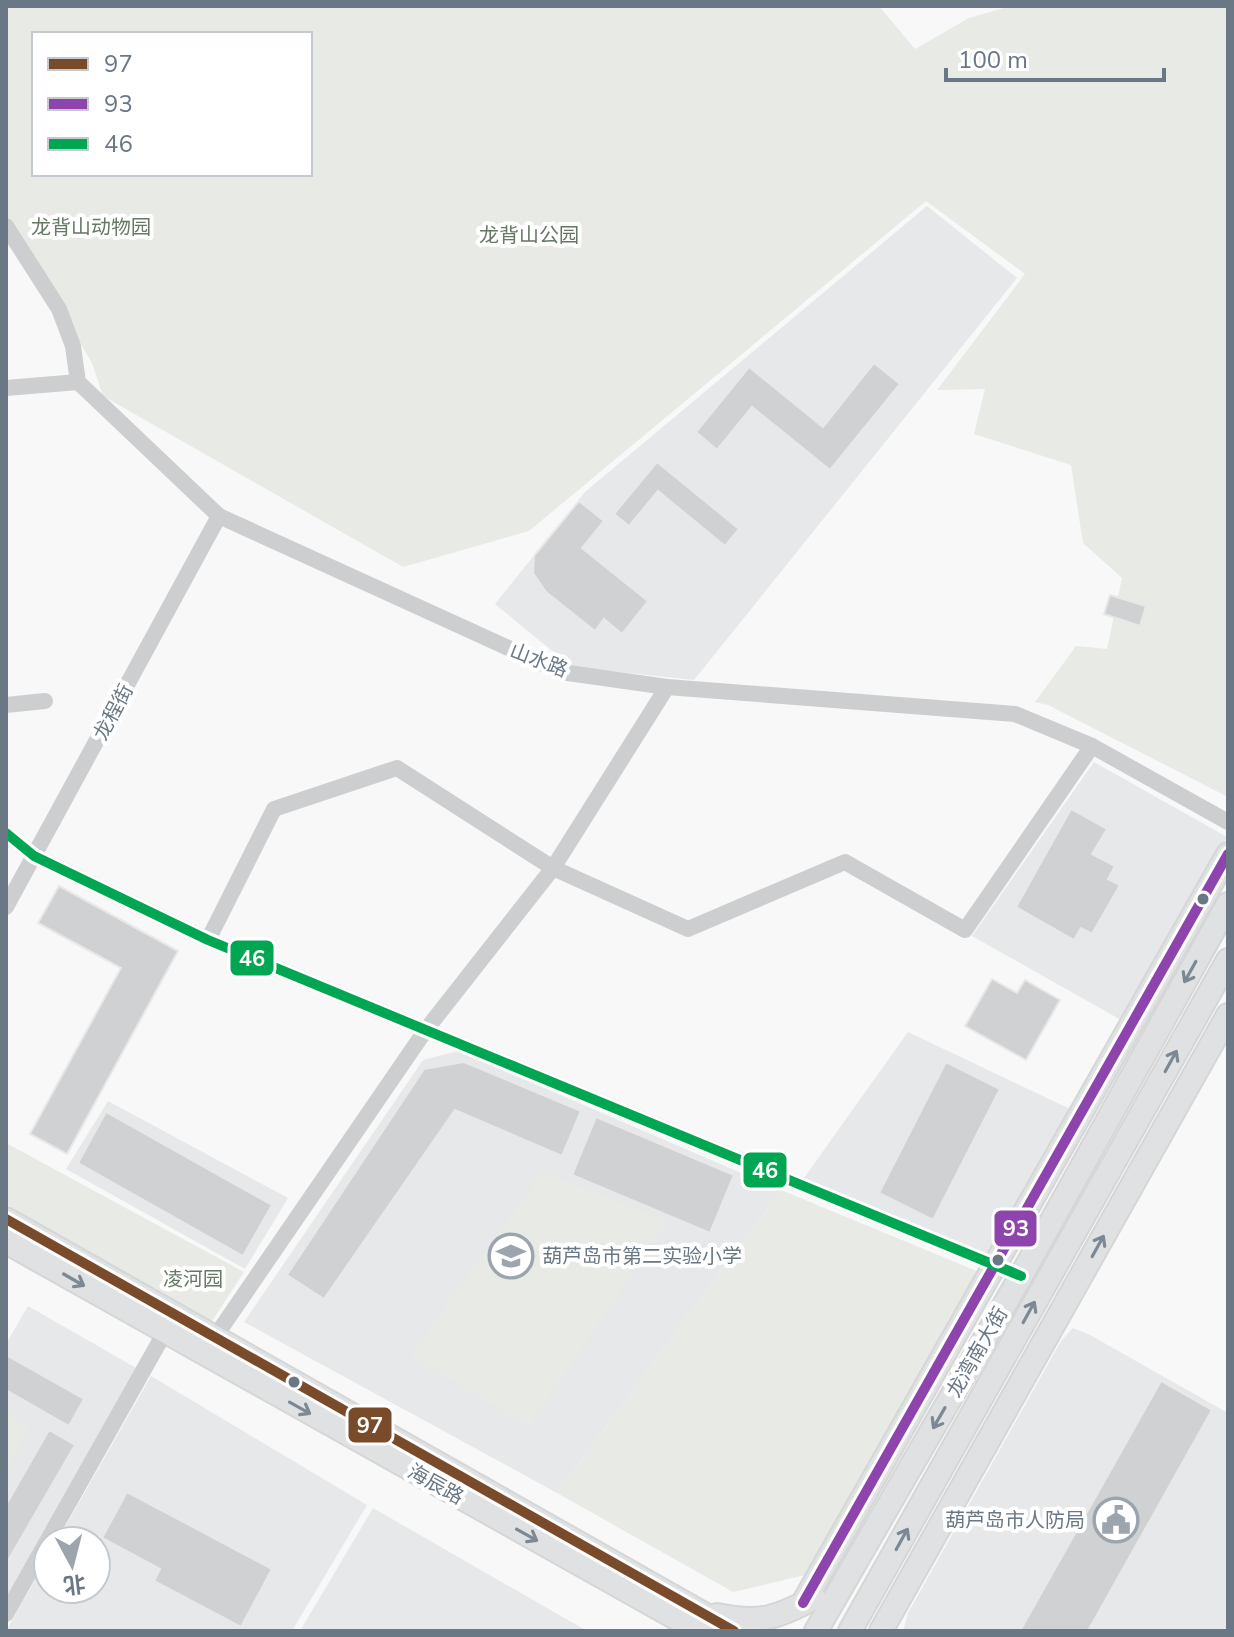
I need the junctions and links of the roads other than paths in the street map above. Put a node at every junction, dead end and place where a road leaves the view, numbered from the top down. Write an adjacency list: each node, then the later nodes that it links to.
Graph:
1 (6, 226): 2 (street)
2 (78, 382): 3 (street); 4 (street, 山水路)
3 (6, 388)
4 (219, 516): 5 (street, 山水路); 12 (street, 龙程街)
5 (667, 687): 8 (street, 山水路); 13 (street)
6 (45, 701): 7 (street)
7 (6, 705)
8 (1092, 746): 9 (street, 山水路); 13 (street)
9 (1228, 822)
10 (6, 833): 12 (street)
11 (1228, 854): 22 (main road)
12 (34, 856): 15 (street, 龙程街); 16 (street)
13 (553, 868): 16 (street); 19 (street)
14 (1228, 904): 23 (main road, 龙湾南大街, one-way to 23)
15 (6, 907)
16 (208, 940): 19 (street)
17 (1228, 960): 20 (main road, 龙湾南大街, one-way to 17)
18 (1228, 1015): 21 (main road)
19 (425, 1031): 26 (street); 29 (street)
20 (1154, 1091): 21 (main road); 30 (main road, 龙湾南大街, one-way to 20)
21 (1177, 1105): 31 (main road, one-way to 21)
22 (1034, 1197): 23 (main road); 26 (main road)
23 (1058, 1210): 27 (main road, 龙湾南大街)
24 (6, 1219): 29 (main road, 海辰路)
25 (6, 1242): 28 (main road, 海辰路, one-way to 28)
26 (996, 1265): 27 (street); 34 (main road)
27 (1021, 1276): 32 (main road, 龙湾南大街, one-way to 32)
28 (165, 1332): 35 (street); 36 (main road, 海辰路, one-way to 36)
29 (215, 1337): 36 (main road, 海辰路)
30 (945, 1463): 31 (main road); 33 (main road, 龙湾南大街, one-way to 30)
31 (969, 1476): 40 (main road)
32 (863, 1550): 34 (main road); 38 (main road, 龙湾南大街)
33 (873, 1589): 39 (main road, 龙湾南大街); 40 (main road)
34 (803, 1603): 36 (main road)
35 (6, 1614)
36 (693, 1624): 37 (main road, 海辰路)
37 (734, 1631)
38 (816, 1631)
39 (850, 1631)
40 (879, 1631)

